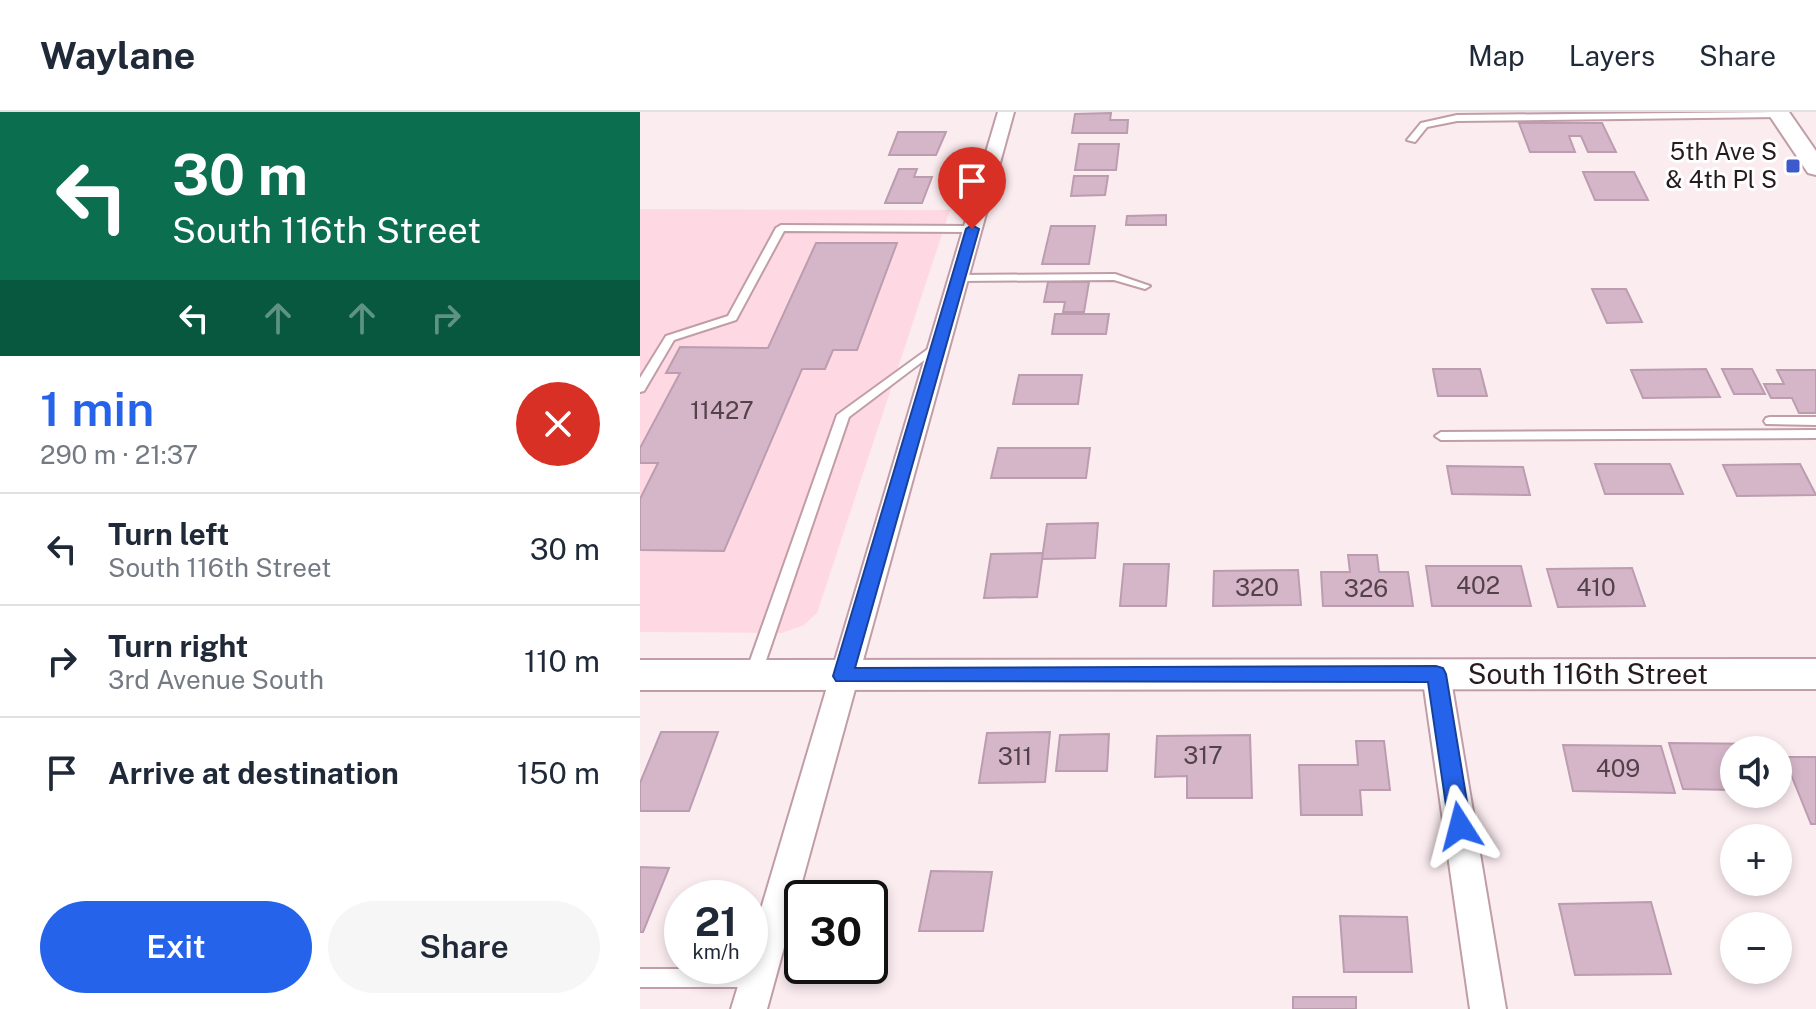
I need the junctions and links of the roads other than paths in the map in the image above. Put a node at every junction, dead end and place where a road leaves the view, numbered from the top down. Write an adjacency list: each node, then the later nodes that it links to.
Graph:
1 (1006, 112): 7 (street)
2 (1694, 112): 4 (lane)
3 (1779, 114): 4 (lane); 6 (street)
4 (1723, 116): 5 (lane)
5 (1412, 140)
6 (1816, 168)
7 (972, 229): 8 (street); 11 (lane)
8 (958, 278): 9 (lane); 10 (street)
9 (1145, 286)
10 (939, 344): 19 (lane); 20 (street)
11 (640, 388)
12 (1770, 421): 13 (lane)
13 (1816, 421)
14 (1816, 434): 15 (lane)
15 (1441, 436)
16 (1436, 674): 17 (street, South 116th Street); 20 (street, South 116th Street); 26 (street)
17 (1816, 674)
18 (640, 675): 19 (street, South 116th Street)
19 (753, 675): 20 (street, South 116th Street)
20 (843, 676): 21 (street)
21 (768, 942)
22 (640, 978): 23 (lane)
23 (664, 978)
24 (756, 984): 25 (street)
25 (749, 1009)
26 (1488, 1009)

